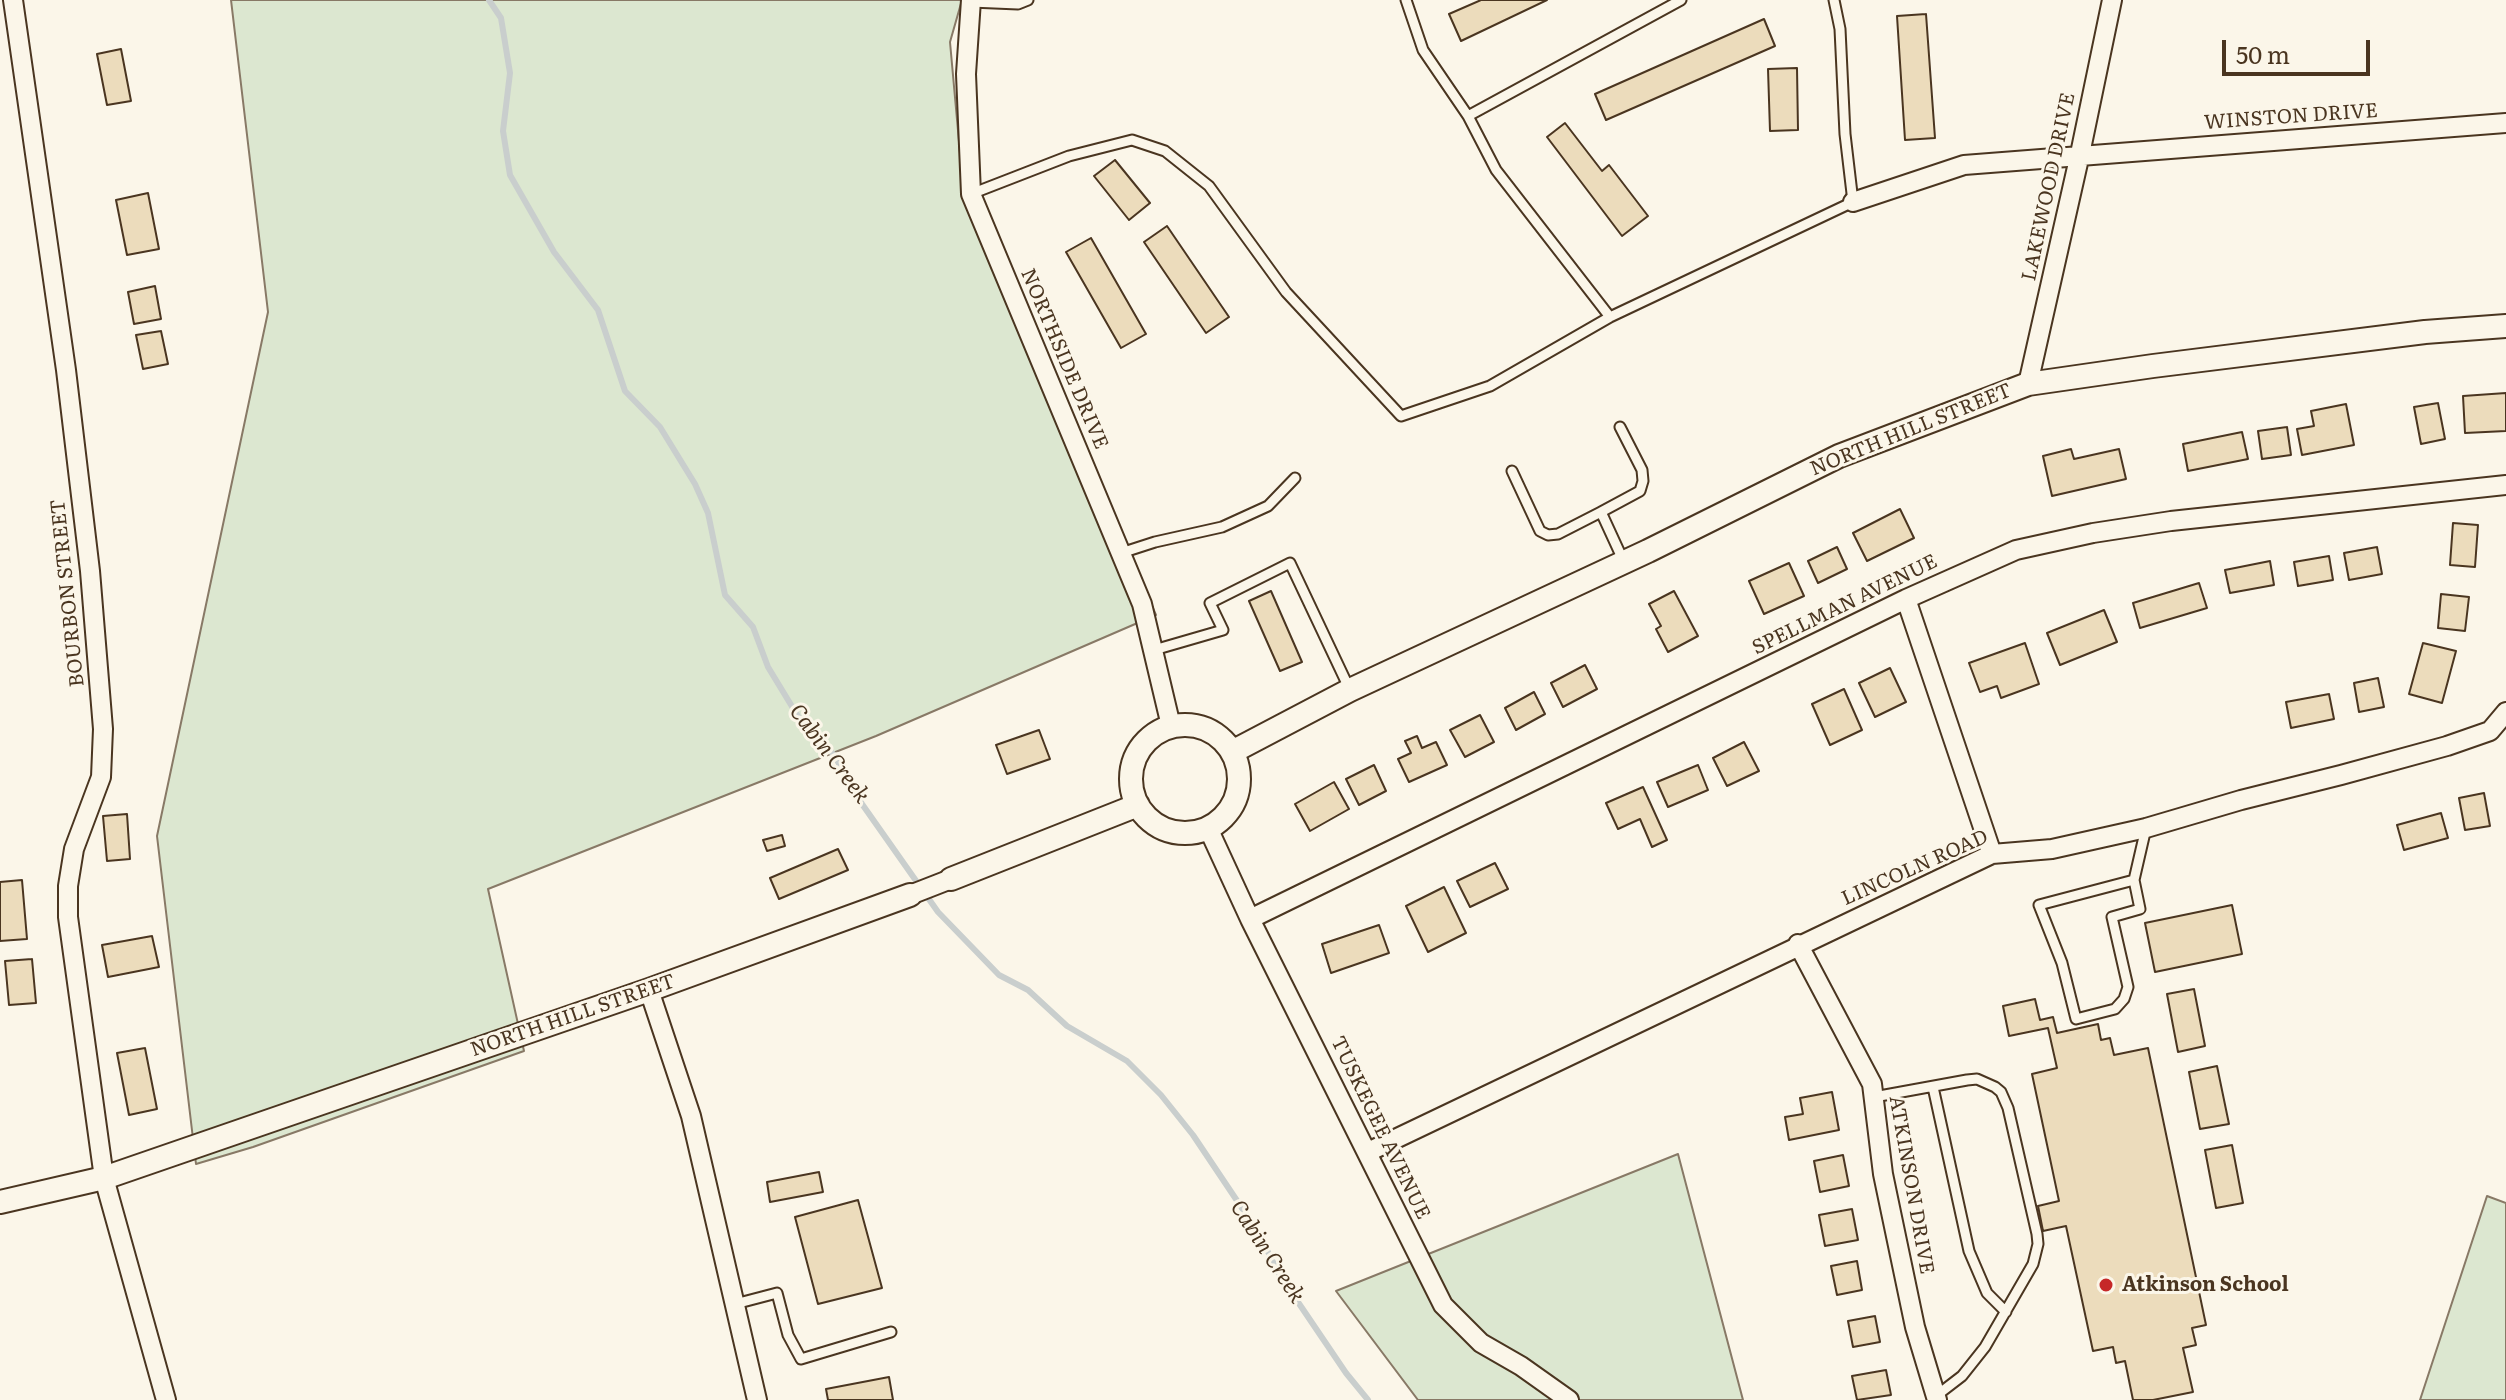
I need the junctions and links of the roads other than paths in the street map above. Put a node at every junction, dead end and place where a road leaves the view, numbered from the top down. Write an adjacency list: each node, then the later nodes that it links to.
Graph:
1 (13, 0): 42 (street, BOURBON STREET)
2 (1028, 0): 7 (lane)
3 (1406, 0): 8 (lane)
4 (1681, 0): 8 (lane)
5 (1834, 0): 12 (lane)
6 (2112, 0): 10 (street, LAKEWOOD DRIVE)
7 (971, 1): 11 (street, NORTHSIDE DRIVE)
8 (1468, 116): 13 (lane)
9 (2506, 123): 10 (street, WINSTON DRIVE)
10 (2080, 154): 12 (street, WINSTON DRIVE); 15 (street, LAKEWOOD DRIVE)
11 (971, 194): 13 (lane); 21 (street, NORTHSIDE DRIVE)
12 (1853, 202): 13 (lane)
13 (1610, 317)
14 (2506, 326): 15 (street, NORTH HILL STREET)
15 (2028, 384): 22 (street, NORTH HILL STREET)
16 (1620, 427): 20 (lane)
17 (1512, 471): 20 (lane)
18 (1295, 478): 21 (lane)
19 (2506, 485): 23 (street, SPELLMAN AVENUE)
20 (1601, 512): 22 (lane)
21 (1121, 553): 24 (street, NORTHSIDE DRIVE)
22 (1624, 562): 25 (street, NORTH HILL STREET)
23 (1906, 599): 32 (street); 36 (street, SPELLMAN AVENUE)
24 (1154, 650): 25 (lane); 27 (street, NORTHSIDE DRIVE)
25 (1350, 690): 28 (street, NORTH HILL STREET)
26 (2506, 712): 31 (street, LINCOLN ROAD)
27 (1171, 726): 28 (street); 29 (street)
28 (1232, 752): 30 (street)
29 (1138, 805): 30 (street); 33 (street, NORTH HILL STREET)
30 (1208, 828): 36 (street, TUSKEGEE AVENUE)
31 (2146, 828): 32 (street, LINCOLN ROAD); 34 (lane)
32 (1992, 854): 37 (street, LINCOLN ROAD)
33 (951, 879): 35 (street, NORTH HILL STREET)
34 (2134, 880): 34 (lane)
35 (910, 895): 38 (street, NORTH HILL STREET)
36 (1250, 919): 41 (street, TUSKEGEE AVENUE)
37 (1798, 944): 40 (street, ATKINSON DRIVE); 41 (street, LINCOLN ROAD)
38 (649, 990): 42 (street, NORTH HILL STREET); 44 (street)
39 (1933, 1087): 40 (lane); 45 (lane); 45 (lane)
40 (1874, 1097): 47 (street, ATKINSON DRIVE)
41 (1368, 1152): 50 (street, TUSKEGEE AVENUE)
42 (104, 1178): 43 (street, NORTH HILL STREET); 48 (street, BOURBON STREET)
43 (0, 1202)
44 (735, 1304): 46 (lane); 49 (street)
45 (2006, 1312): 47 (lane)
46 (891, 1332)
47 (1936, 1398)
48 (166, 1400)
49 (757, 1400)
50 (1569, 1400)

